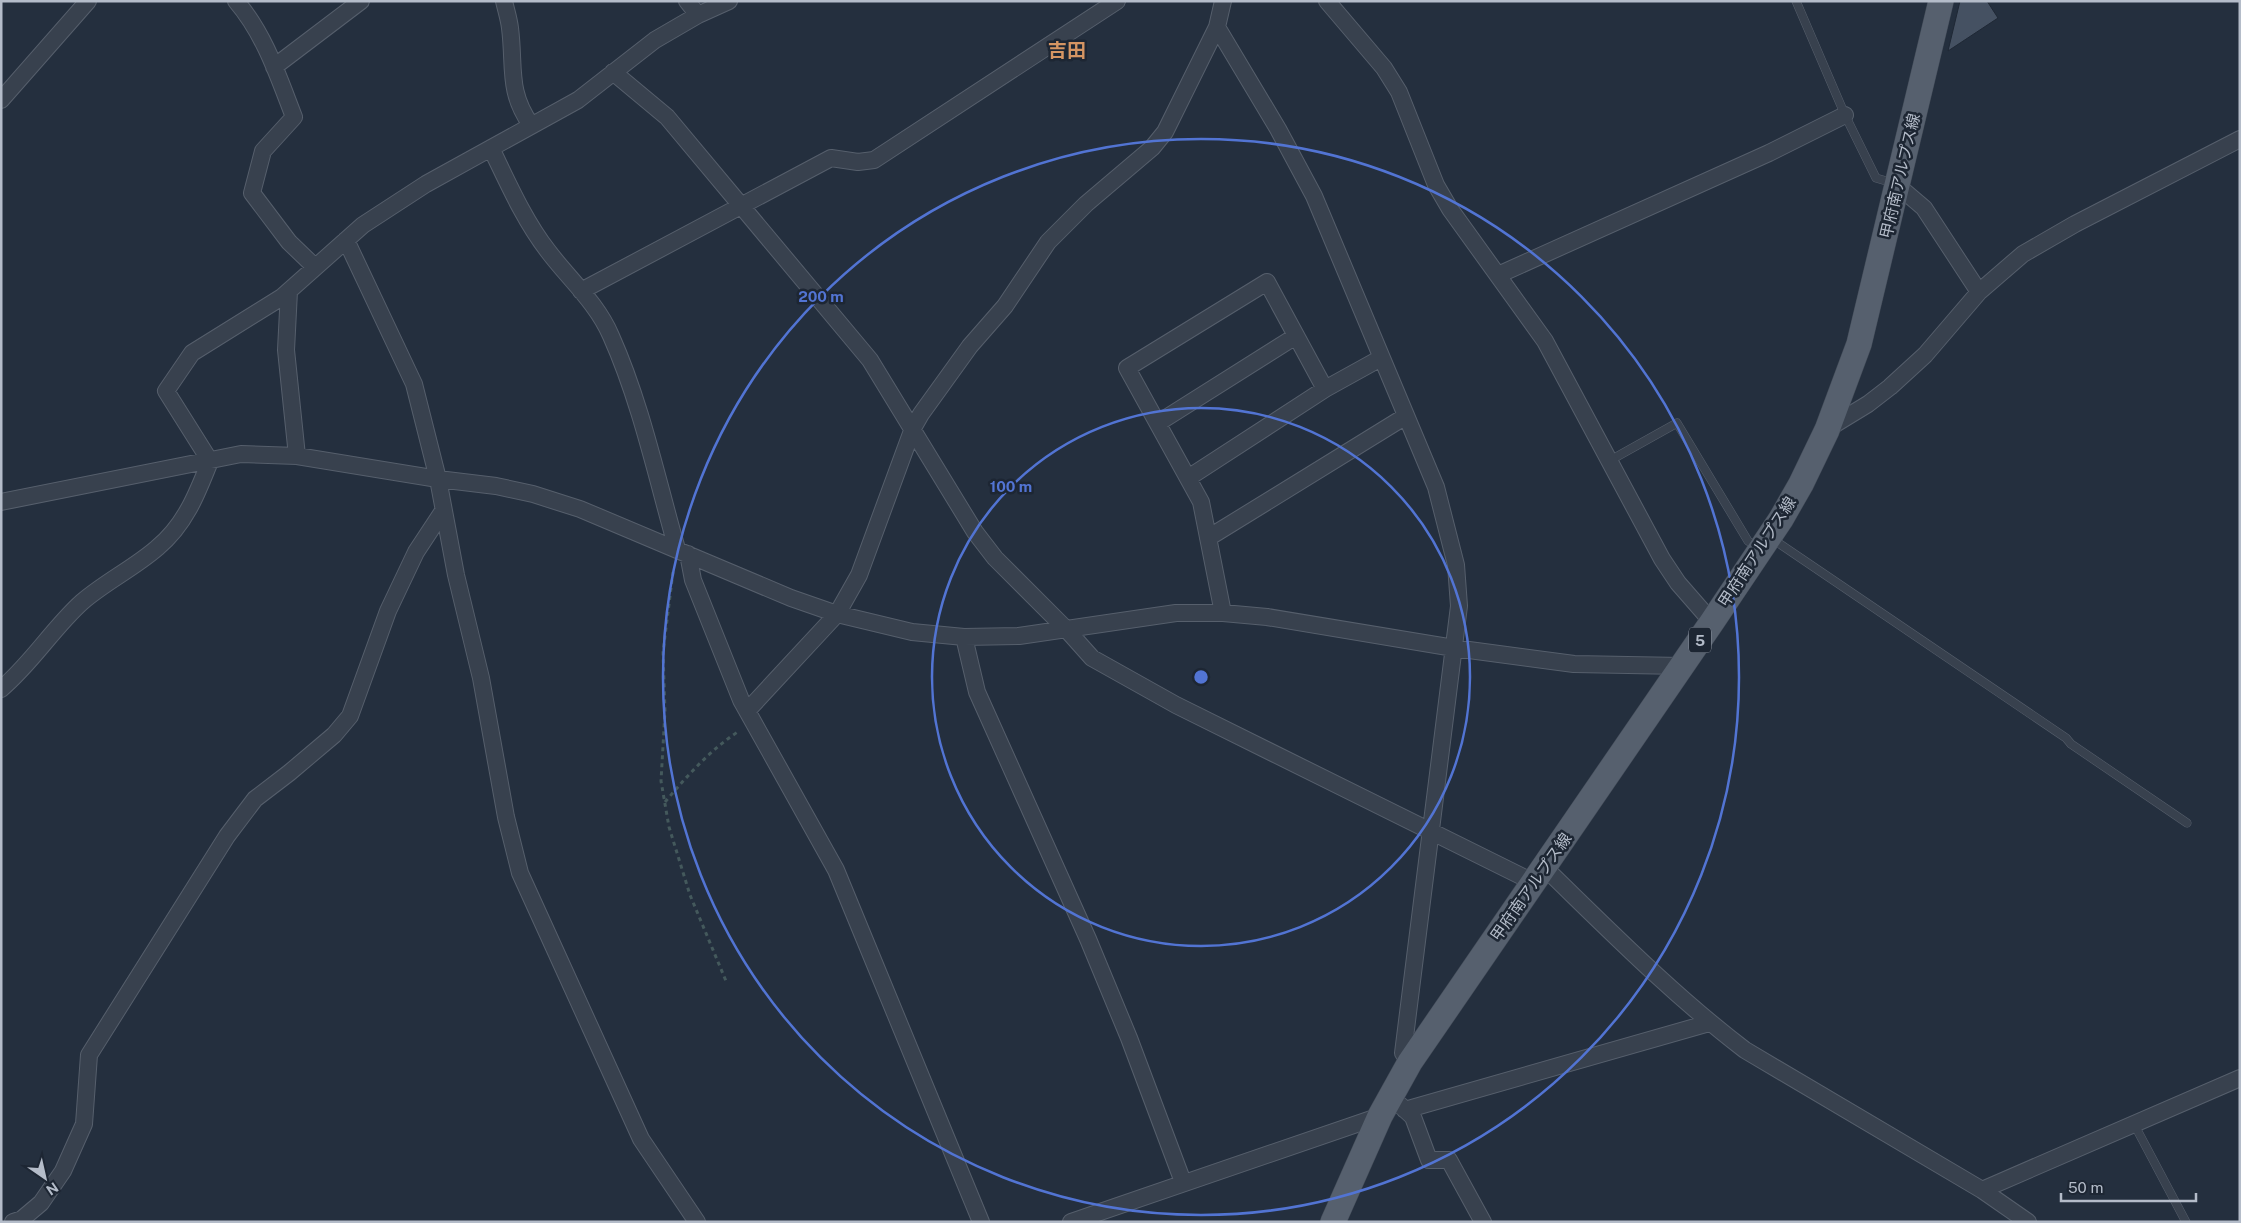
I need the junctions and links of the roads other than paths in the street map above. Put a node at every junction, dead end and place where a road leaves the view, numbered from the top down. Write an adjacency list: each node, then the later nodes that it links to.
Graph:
1 (88, 1): 16 (street)
2 (236, 1): 14 (street)
3 (361, 1): 14 (street)
4 (504, 1): 18 (street)
5 (687, 1): 12 (street)
6 (728, 1): 12 (street)
7 (1117, 1): 22 (street)
8 (1223, 1): 13 (street)
9 (1327, 1): 25 (street)
10 (1796, 1): 17 (lane)
11 (1941, 1): 21 (main road, 甲府南アルプス線 / 5)
12 (698, 15): 15 (street)
13 (1217, 28): 30 (street); 34 (street)
14 (274, 66): 24 (street)
15 (613, 72): 18 (street); 22 (street)
16 (1, 100)
17 (1845, 114): 21 (lane); 25 (street)
18 (531, 125): 20 (street)
19 (2240, 139): 28 (street)
20 (491, 148): 23 (street); 27 (street)
21 (1897, 185): 28 (street); 35 (main road, 甲府南アルプス線 / 5)
22 (742, 205): 27 (street); 34 (street)
23 (346, 240): 24 (street); 40 (street)
24 (315, 268): 26 (street)
25 (1498, 275): 38 (street)
26 (289, 291): 36 (street); 37 (street)
27 (581, 291): 45 (street)
28 (1979, 292): 35 (street)
29 (1296, 336): 31 (street); 33 (street); 33 (street)
30 (1380, 358): 31 (street); 32 (street)
31 (1325, 388): 39 (street)
32 (1406, 416): 43 (street); 51 (street)
33 (1158, 423): 39 (street)
34 (913, 428): 47 (street); 49 (street)
35 (1827, 430): 44 (main road, 甲府南アルプス線 / 5)
36 (297, 456): 37 (street); 40 (street)
37 (210, 461): 41 (street); 53 (street)
38 (1609, 461): 44 (lane); 48 (street)
39 (1188, 478): 43 (street)
40 (438, 479): 42 (street); 45 (street)
41 (1, 502)
42 (443, 511): 65 (street); 66 (street)
43 (1208, 538): 46 (street)
44 (1765, 543): 48 (main road, 甲府南アルプス線 / 5); 55 (lane)
45 (682, 552): 47 (street); 54 (street)
46 (1223, 613): 49 (street); 51 (street)
47 (837, 614): 50 (street); 54 (street)
48 (1712, 622): 52 (main road, 甲府南アルプス線 / 5)
49 (1067, 630): 50 (street); 56 (street)
50 (964, 638): 63 (street)
51 (1454, 648): 52 (street); 56 (street)
52 (1682, 666): 57 (main road, 甲府南アルプス線 / 5)
53 (1, 689)
54 (749, 717): 67 (street)
55 (2187, 823)
56 (1432, 831): 57 (street); 59 (street)
57 (1540, 875): 58 (street); 59 (main road, 甲府南アルプス線 / 5)
58 (1709, 1023): 61 (street); 64 (street)
59 (1410, 1062): 61 (main road, 甲府南アルプス線 / 5)
60 (2240, 1078): 62 (street)
61 (1392, 1107): 63 (street); 69 (main road, 甲府南アルプス線 / 5); 70 (street)
62 (2134, 1124): 64 (street); 72 (lane)
63 (1183, 1182): 68 (street)
64 (1982, 1190): 71 (street)
65 (13, 1222)
66 (697, 1222)
67 (981, 1222)
68 (1070, 1222)
69 (1333, 1222)
70 (1483, 1222)
71 (2028, 1222)
72 (2186, 1222)

